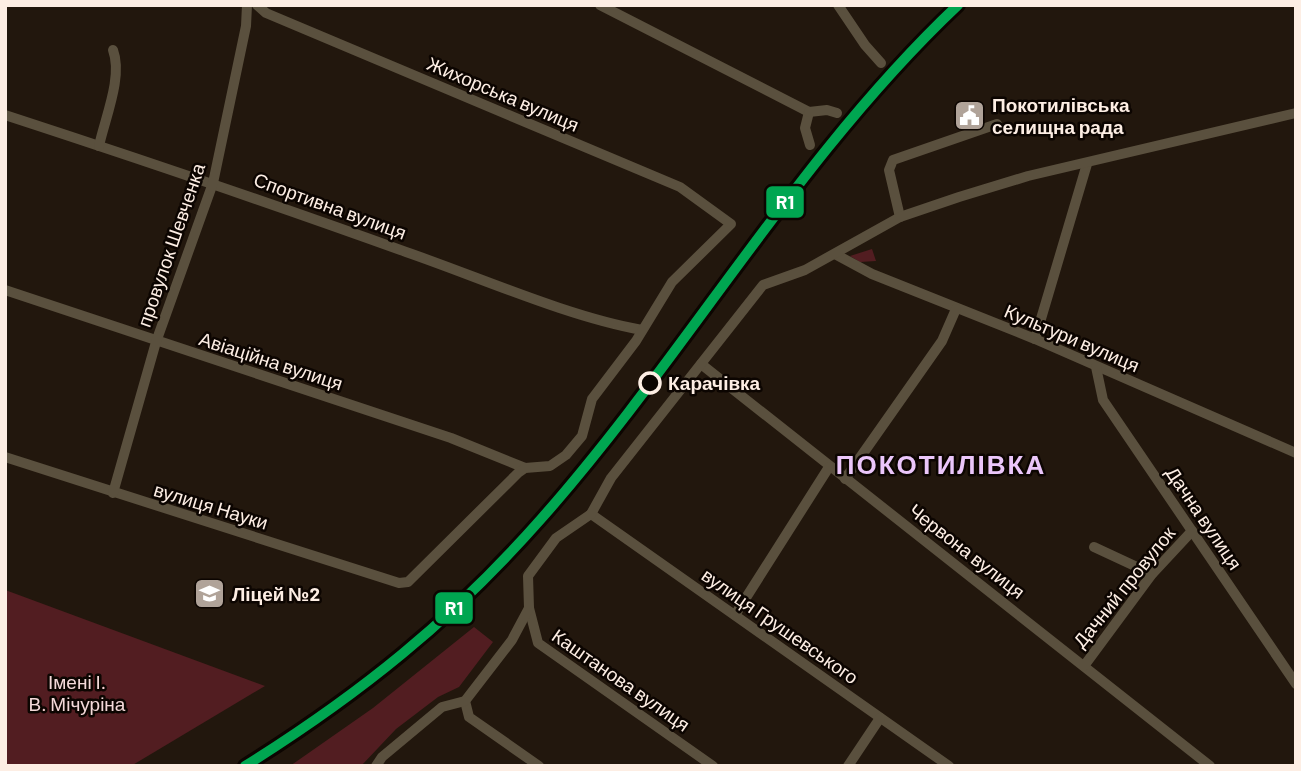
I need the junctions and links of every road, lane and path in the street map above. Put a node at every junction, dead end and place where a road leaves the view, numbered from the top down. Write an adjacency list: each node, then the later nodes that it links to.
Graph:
1 (247, 5): 15 (street, провулок Шевченка)
2 (257, 5): 20 (street, Жихорська вулиця)
3 (600, 5): 7 (street)
4 (838, 5): 6 (street)
5 (113, 50): 13 (street)
6 (881, 62)
7 (809, 112): 8 (street); 12 (street)
8 (836, 113)
9 (1296, 113): 14 (street)
10 (5, 115): 13 (street, Спортивна вулиця)
11 (997, 124): 16 (street)
12 (810, 145)
13 (99, 146): 15 (street, Спортивна вулиця)
14 (1087, 164): 16 (street); 21 (street)
15 (213, 183): 20 (street, Спортивна вулиця); 22 (street, провулок Шевченка)
16 (900, 217): 17 (street)
17 (835, 254): 19 (street, Культури вулиця); 23 (street)
18 (5, 290): 22 (street, Авіаційна вулиця)
19 (956, 309): 21 (street, Культури вулиця); 29 (street)
20 (642, 330): 28 (street)
21 (1035, 340): 24 (street, Культури вулиця)
22 (156, 342): 28 (street, Авіаційна вулиця); 30 (street, провулок Шевченка)
23 (701, 365): 27 (street, Червона вулиця); 31 (street)
24 (1096, 367): 25 (street, Культури вулиця); 32 (street, Дачна вулиця)
25 (1296, 453)
26 (5, 457): 30 (street, вулиця Науки)
27 (830, 467): 29 (street, Червона вулиця); 36 (street)
28 (525, 468): 30 (street, вулиця Науки)
29 (845, 478): 37 (street, Червона вулиця)
30 (113, 493)
31 (591, 514): 35 (street); 36 (street, вулиця Грушевського)
32 (1192, 531): 34 (street, Дачний провулок); 38 (street, Дачна вулиця)
33 (1094, 547): 34 (street)
34 (1152, 574): 37 (street, Дачний провулок)
35 (529, 608): 39 (street); 43 (street, Каштанова вулиця)
36 (735, 615): 40 (street, вулиця Грушевського)
37 (1084, 666): 46 (street, Червона вулиця)
38 (1296, 684)
39 (465, 701): 41 (street); 42 (street)
40 (880, 718): 44 (street); 45 (street, вулиця Грушевського)
41 (376, 766)
42 (539, 766)
43 (713, 766)
44 (848, 766)
45 (949, 766)
46 (1210, 766)

